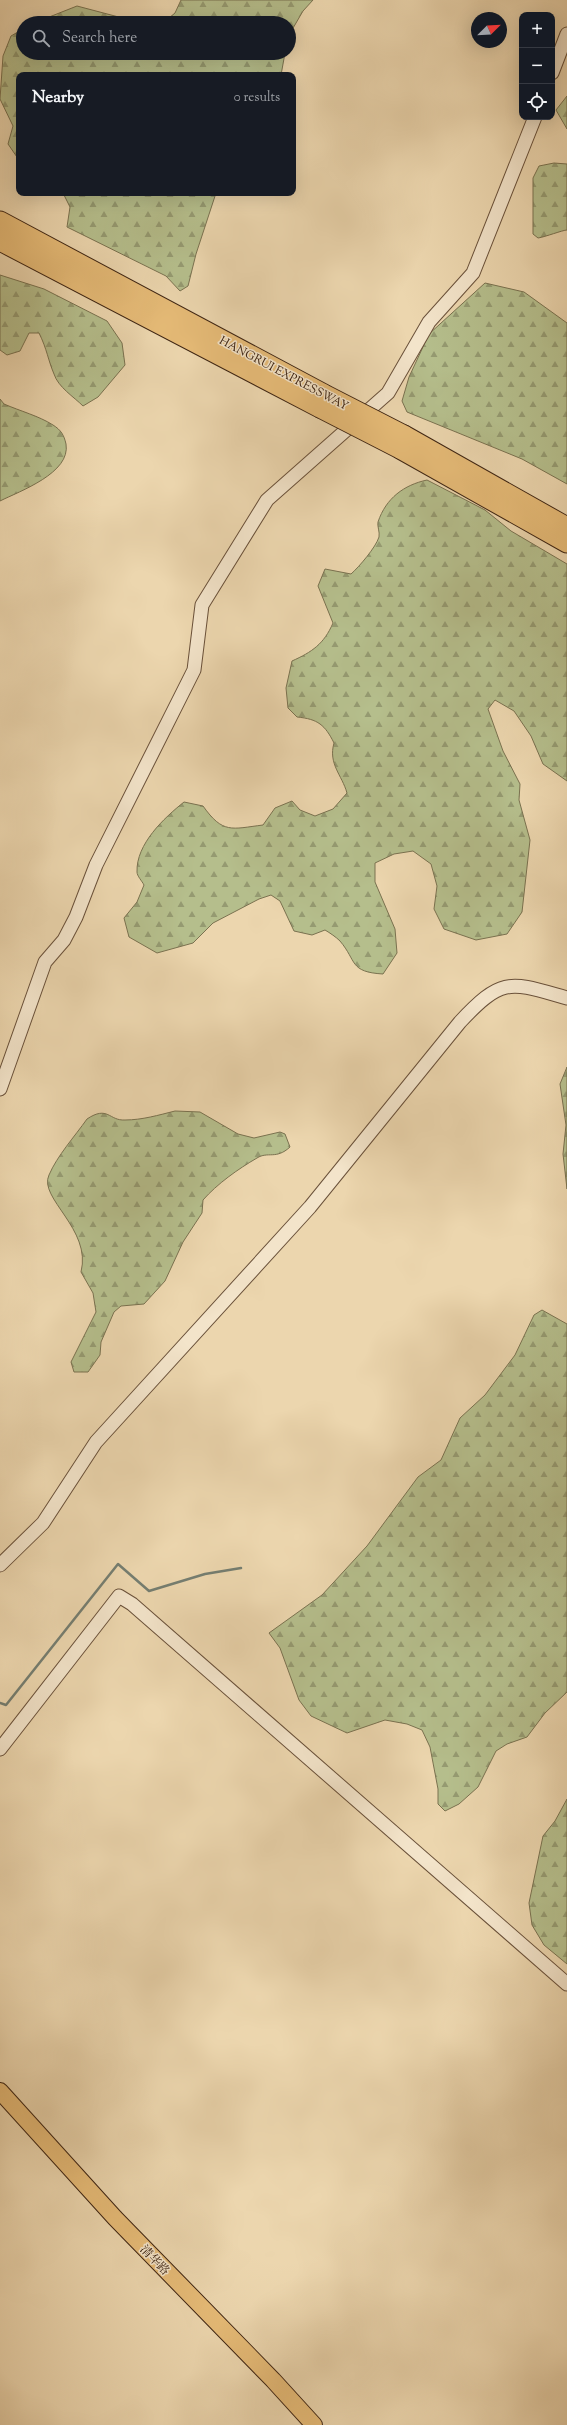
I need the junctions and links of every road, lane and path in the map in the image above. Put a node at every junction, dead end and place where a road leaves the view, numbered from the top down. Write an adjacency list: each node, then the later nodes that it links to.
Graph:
1 (567, 34): 2 (street)
2 (555, 65)
3 (534, 120): 11 (street)
4 (0, 221): 6 (highway, HANGRUI EXPRESSWAY)
5 (0, 241): 6 (highway, HANGRUI EXPRESSWAY)
6 (322, 401): 7 (highway, HANGRUI EXPRESSWAY, bridge)
7 (402, 442): 8 (highway, HANGRUI EXPRESSWAY); 9 (highway, HANGRUI EXPRESSWAY)
8 (567, 527)
9 (567, 543)
10 (567, 998): 12 (street)
11 (0, 1089)
12 (0, 1565)
13 (0, 1749): 14 (street)
14 (567, 1984)
15 (0, 2091): 16 (main road, 清华路)
16 (314, 2425)

